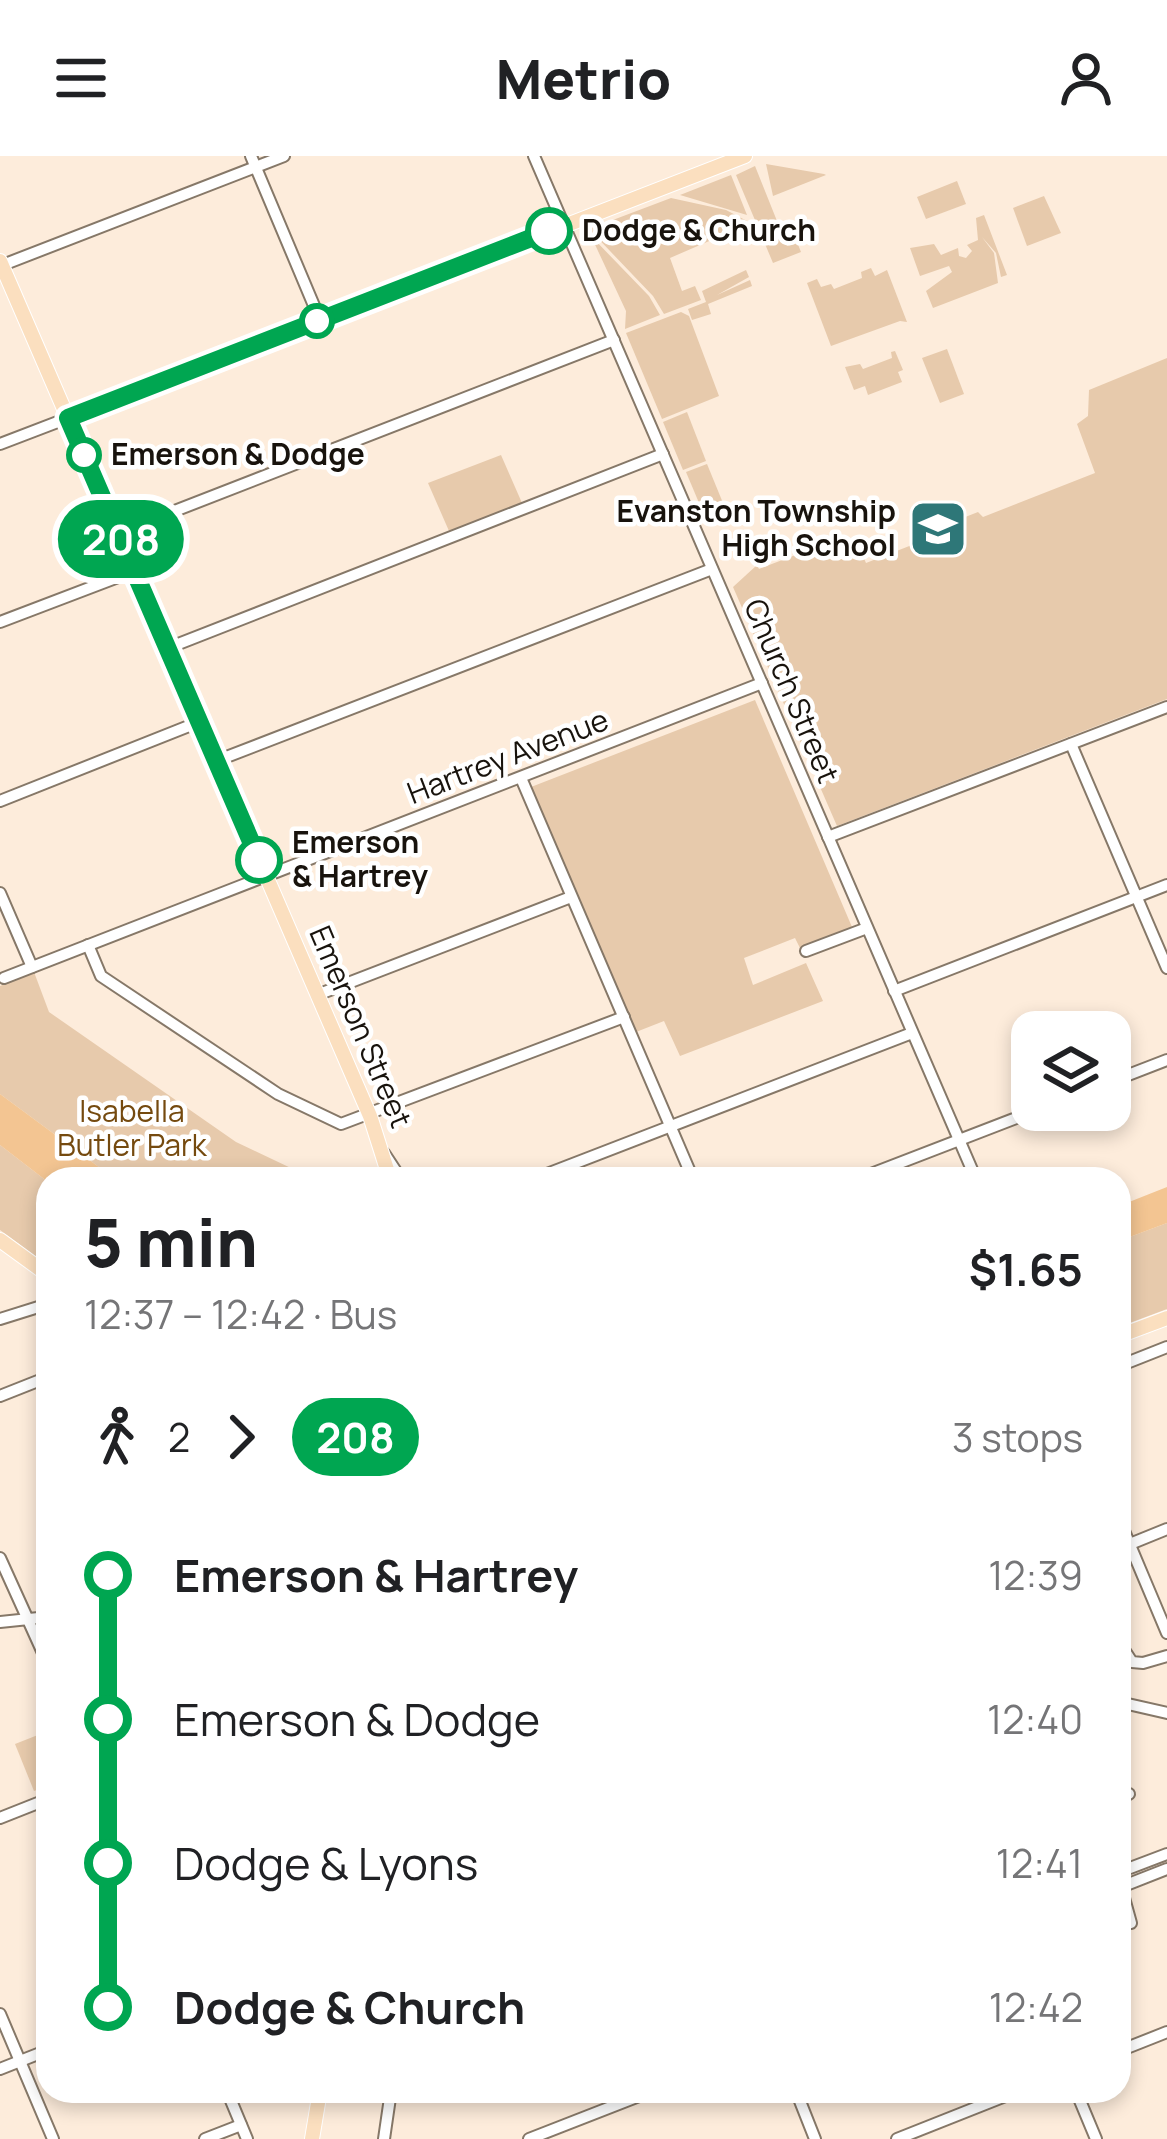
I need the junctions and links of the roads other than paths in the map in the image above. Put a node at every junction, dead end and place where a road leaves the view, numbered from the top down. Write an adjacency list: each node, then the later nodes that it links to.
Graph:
1 (284, 156): 4 (street)
2 (534, 156): 5 (street, Church Street)
3 (744, 156): 5 (main road)
4 (253, 161): 6 (street); 7 (street)
5 (564, 225): 7 (main road); 8 (street, Church Street)
6 (1, 264): 9 (main road, Emerson Street)
7 (320, 320): 9 (main road)
8 (614, 340): 11 (street, Church Street); 12 (street)
9 (68, 418): 10 (street); 12 (main road, Emerson Street)
10 (0, 444)
11 (663, 454): 13 (street, Church Street); 16 (street)
12 (118, 533): 14 (main road, Emerson Street)
13 (712, 569): 17 (street, Church Street); 21 (street)
14 (134, 571): 15 (street); 16 (main road, Emerson Street)
15 (0, 622)
16 (168, 648): 19 (main road, Emerson Street)
17 (761, 683): 22 (street, Hartrey Avenue); 24 (street, Church Street)
18 (1167, 707): 20 (street)
19 (199, 722): 21 (main road, Emerson Street); 23 (street)
20 (1071, 744): 24 (street); 28 (street)
21 (216, 761): 25 (main road, Emerson Street)
22 (521, 778): 25 (street, Hartrey Avenue); 29 (street)
23 (0, 801)
24 (828, 837): 30 (street, Church Street)
25 (266, 877): 31 (street, Hartrey Avenue); 37 (main road, Emerson Street)
26 (1167, 884): 28 (street)
27 (0, 893): 33 (street)
28 (1137, 896): 34 (street); 36 (street)
29 (572, 898): 37 (street); 38 (street)
30 (867, 928): 32 (street); 36 (street, Church Street)
31 (88, 945): 33 (street, Hartrey Avenue); 42 (street)
32 (806, 951)
33 (32, 967): 35 (street, Hartrey Avenue)
34 (1167, 968)
35 (4, 978)
36 (894, 991): 39 (street, Church Street)
37 (317, 995): 42 (main road, Emerson Street)
38 (624, 1017): 42 (street); 44 (street)
39 (912, 1033): 44 (street); 45 (street, Church Street)
40 (1167, 1060): 41 (street)
41 (1131, 1074)
42 (370, 1116): 46 (main road, Emerson Street)
43 (1011, 1120): 45 (street)
44 (670, 1126): 49 (street); 50 (street)
45 (958, 1140): 51 (street); 52 (street, Church Street)
46 (384, 1153): 47 (main road, Emerson Street); 48 (street, Emerson Street)
47 (387, 1167)
48 (393, 1167)
49 (569, 1167)
50 (688, 1167)
51 (889, 1167)
52 (970, 1167)
53 (0, 1240): 54 (main road)
54 (36, 1266)
55 (36, 1308): 57 (street)
56 (1167, 1318): 58 (main road)
57 (0, 1319)
58 (1131, 1332)
59 (1167, 1347): 60 (street)
60 (1131, 1361)
61 (36, 1382): 62 (street)
62 (0, 1396)
63 (1167, 1529): 64 (street)
64 (1132, 1550): 69 (street)
65 (0, 1558): 67 (street)
66 (36, 1617): 67 (street)
67 (27, 1618): 68 (street); 70 (street)
68 (0, 1622)
69 (1167, 1633)
70 (36, 1638)
71 (1167, 1656): 72 (street)
72 (1131, 1660)
73 (1131, 1705): 74 (street)
74 (1167, 1713)
75 (36, 1804): 76 (street)
76 (0, 1818)
77 (1167, 1854): 78 (street)
78 (1131, 1866)
79 (1167, 1869): 80 (street)
80 (1131, 1883)
81 (1131, 1920): 82 (street)
82 (1132, 1923)
83 (0, 2014): 87 (street)
84 (1167, 2032): 85 (street)
85 (1131, 2046)
86 (36, 2055): 87 (street)
87 (20, 2061): 88 (street); 89 (street)
88 (0, 2069)
89 (36, 2099)
90 (38, 2103): 99 (street)
91 (232, 2103): 98 (street)
92 (318, 2103): 102 (main road)
93 (389, 2103): 103 (street)
94 (621, 2103): 104 (street)
95 (801, 2103): 105 (street)
96 (988, 2103): 106 (street)
97 (1081, 2103): 107 (street)
98 (241, 2125): 100 (street); 101 (street)
99 (53, 2139)
100 (205, 2139)
101 (247, 2139)
102 (312, 2139)
103 (384, 2139)
104 (529, 2139)
105 (815, 2139)
106 (897, 2139)
107 (1096, 2139)

